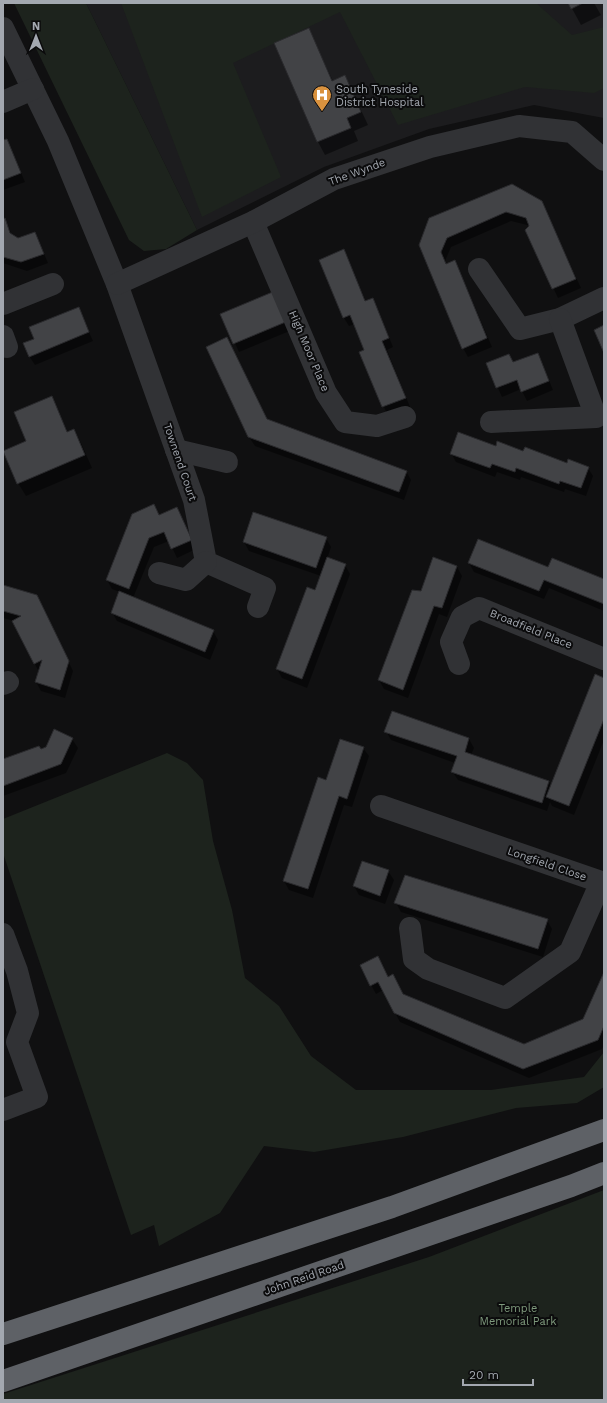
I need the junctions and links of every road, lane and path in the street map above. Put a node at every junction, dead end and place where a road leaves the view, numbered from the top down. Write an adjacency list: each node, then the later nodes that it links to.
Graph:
1 (3, 28): 2 (street, Townend Court)
2 (33, 89): 3 (street); 8 (street, Townend Court)
3 (3, 102)
4 (604, 160): 5 (street, The Wynde)
5 (253, 222): 8 (street, The Wynde); 12 (street, High Moor Place)
6 (479, 269): 11 (street)
7 (53, 284): 10 (street)
8 (117, 284): 14 (street, Townend Court)
9 (604, 298): 11 (street)
10 (3, 304)
11 (560, 319): 13 (street)
12 (405, 417)
13 (491, 422)
14 (176, 450): 15 (street); 16 (street, Townend Court)
15 (227, 462)
16 (206, 562): 17 (street); 18 (street)
17 (159, 573)
18 (258, 608)
19 (604, 659): 20 (street, Broadfield Place)
20 (458, 664)
21 (381, 806): 22 (street, Longfield Close)
22 (602, 879): 23 (street, Longfield Close)
23 (410, 928)
24 (3, 934): 25 (street)
25 (10, 1045): 26 (street)
26 (3, 1110)
27 (604, 1130): 29 (highway)
28 (604, 1173): 30 (highway, John Reid Road)
29 (3, 1334)
30 (3, 1381)

